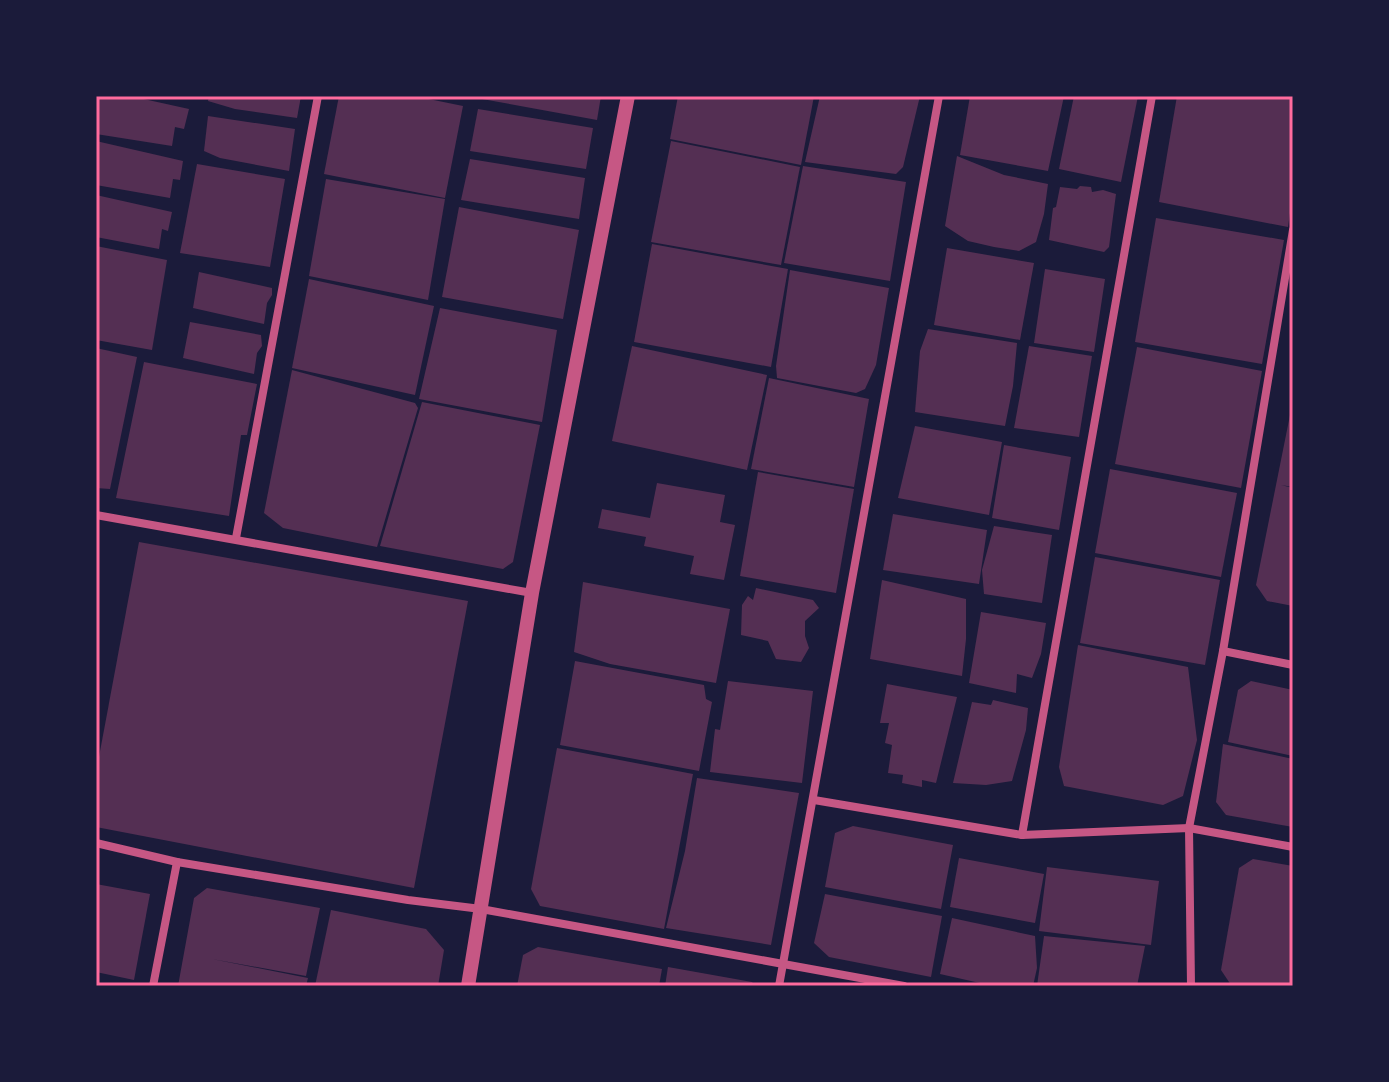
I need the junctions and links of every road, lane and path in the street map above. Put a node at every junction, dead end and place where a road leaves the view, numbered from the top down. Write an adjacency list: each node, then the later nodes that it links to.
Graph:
1 (318, 96): 7 (street)
2 (628, 96): 8 (street)
3 (939, 96): 11 (street)
4 (1152, 96): 13 (street)
5 (1293, 230): 9 (street)
6 (96, 515): 7 (street)
7 (236, 538): 8 (street)
8 (532, 593): 17 (street)
9 (1223, 651): 10 (street); 12 (street)
10 (1293, 665)
11 (814, 800): 13 (street); 18 (street)
12 (1189, 828): 13 (street); 15 (street); 23 (street)
13 (1022, 835)
14 (96, 843): 16 (street)
15 (1293, 847)
16 (177, 862): 17 (street); 19 (street)
17 (481, 909): 18 (street); 20 (street)
18 (783, 963): 21 (street); 22 (street)
19 (153, 986)
20 (468, 986)
21 (779, 986)
22 (904, 986)
23 (1191, 986)

